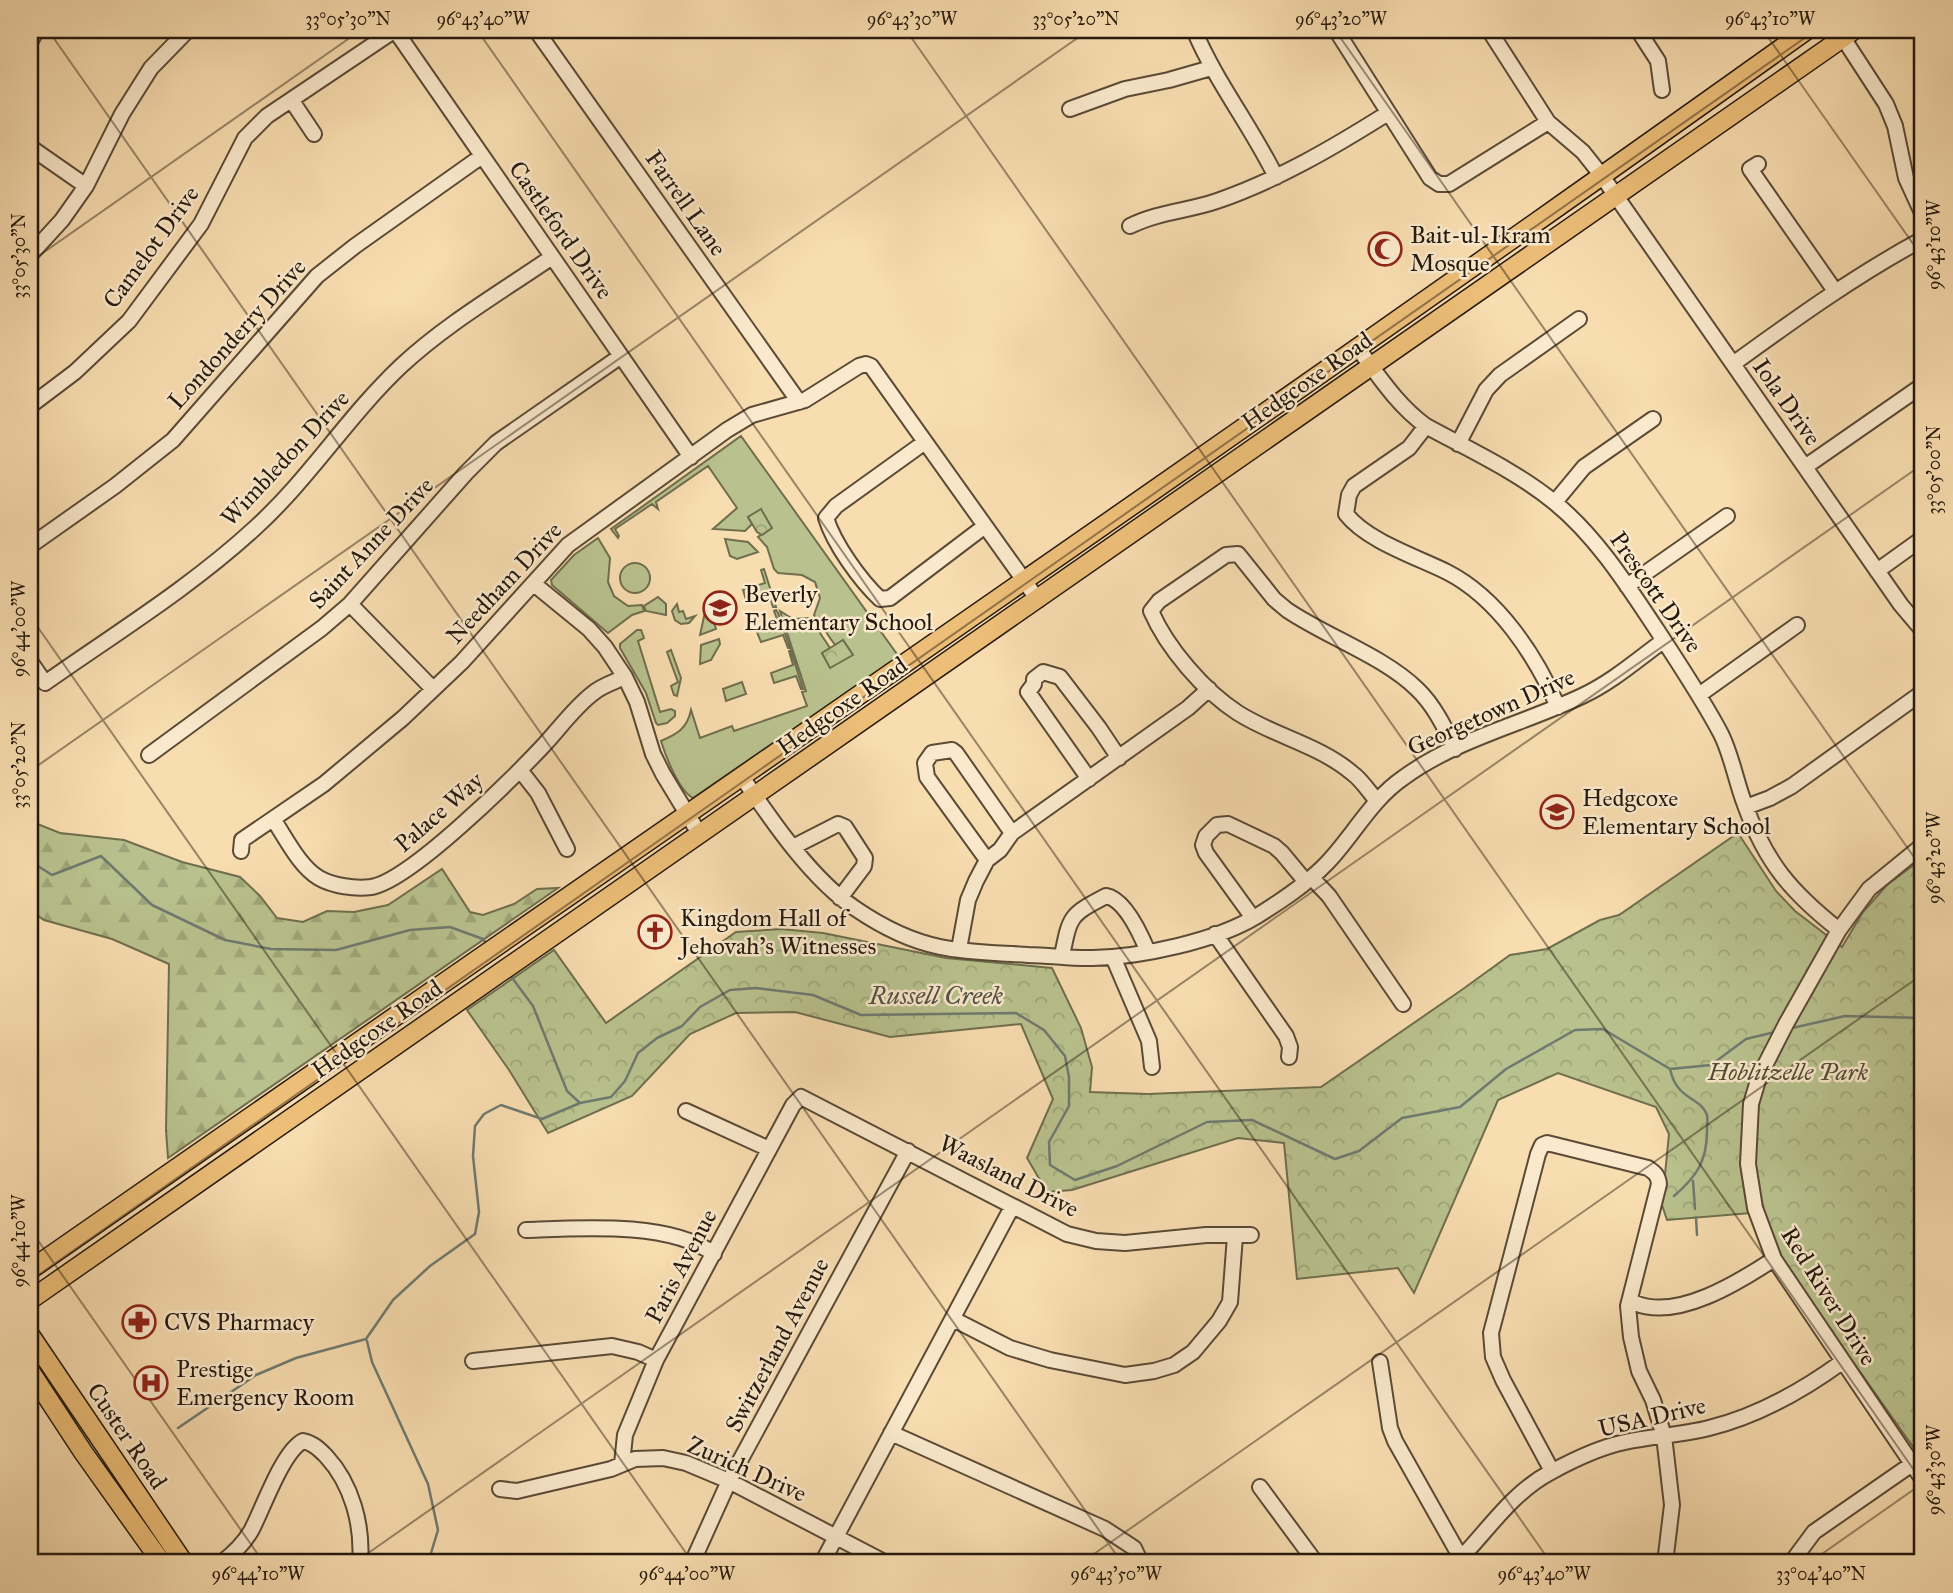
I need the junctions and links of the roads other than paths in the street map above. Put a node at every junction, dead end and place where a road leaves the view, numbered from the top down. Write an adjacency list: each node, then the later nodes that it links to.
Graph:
1 (37, 30): 11 (street)
2 (188, 30): 24 (street)
3 (395, 30): 14 (street, Camelot Drive); 20 (street, Castleford Drive)
4 (536, 30): 38 (street, Farrell Lane)
5 (1194, 30): 12 (street)
6 (1336, 30): 16 (street)
7 (1489, 30): 17 (street, Iola Drive)
8 (1638, 30): 13 (street)
9 (1807, 30): 22 (main road, Hedgcoxe Road)
10 (1845, 32): 25 (main road, Hedgcoxe Road); 26 (street)
11 (30, 42)
12 (1210, 68): 15 (street); 23 (street)
13 (1662, 90)
14 (292, 101): 18 (street); 39 (street, Camelot Drive)
15 (1070, 109)
16 (1388, 113): 17 (street); 23 (street)
17 (1548, 122): 22 (street, Iola Drive)
18 (314, 134)
19 (30, 148): 24 (street)
20 (482, 156): 30 (street, Castleford Drive); 50 (street, Londonderry Drive)
21 (1758, 164): 31 (street)
22 (1602, 176): 25 (street, Iola Drive); 33 (main road, Hedgcoxe Road)
23 (1276, 177): 27 (street)
24 (86, 186): 29 (street)
25 (1616, 196): 35 (street, Iola Drive); 36 (main road, Hedgcoxe Road)
26 (1923, 215)
27 (1130, 226)
28 (1923, 239): 31 (street)
29 (30, 255)
30 (552, 257): 34 (street, Castleford Drive); 60 (street, Wimbledon Drive)
31 (1835, 291): 35 (street)
32 (1579, 319): 43 (street)
33 (1357, 347): 36 (street, Prescott Drive); 52 (main road, Hedgcoxe Road)
34 (621, 356): 44 (street, Castleford Drive); 56 (street, Saint Anne Drive)
35 (1733, 364): 45 (street, Iola Drive)
36 (1371, 366): 41 (street, Prescott Drive); 55 (main road, Hedgcoxe Road)
37 (1923, 385): 45 (street)
38 (799, 401): 42 (street, Needham Drive); 44 (street, Needham Drive)
39 (30, 406)
40 (1653, 419): 46 (street)
41 (1426, 426): 43 (street, Prescott Drive); 66 (street)
42 (925, 442): 48 (street); 48 (street)
43 (1458, 444): 46 (street, Prescott Drive)
44 (691, 457): 53 (street, Needham Drive)
45 (1805, 467): 51 (street, Iola Drive)
46 (1555, 502): 54 (street, Prescott Drive)
47 (1727, 516): 54 (street)
48 (985, 526): 52 (street)
49 (1923, 538): 51 (street)
50 (30, 546)
51 (1877, 570): 58 (street, Iola Drive)
52 (1023, 579): 55 (street); 71 (main road, Hedgcoxe Road)
53 (534, 584): 61 (street); 62 (street, Needham Drive)
54 (1628, 586): 59 (street, Prescott Drive)
55 (1038, 600): 73 (main road, Hedgcoxe Road)
56 (350, 604): 62 (street); 68 (street, Saint Anne Drive)
57 (1797, 625): 65 (street)
58 (1923, 631)
59 (1663, 641): 65 (street, Prescott Drive); 66 (street, Georgetown Drive)
60 (30, 661)
61 (625, 677): 70 (street, Palace Way); 76 (street)
62 (433, 689): 77 (street, Needham Drive)
63 (1209, 689): 67 (street); 69 (street); 74 (street)
64 (1923, 692): 75 (street)
65 (1699, 695): 75 (street, Prescott Drive)
66 (1558, 707): 67 (street, Georgetown Drive)
67 (1455, 749): 74 (street, Georgetown Drive)
68 (149, 755)
69 (1119, 758): 72 (street); 72 (street)
70 (520, 771): 77 (street, Palace Way); 82 (street)
71 (742, 777): 73 (street, Georgetown Drive); 76 (main road, Hedgcoxe Road)
72 (1089, 779): 78 (street)
73 (755, 797): 79 (main road, Hedgcoxe Road); 81 (street, Georgetown Drive)
74 (1377, 801): 85 (street, Georgetown Drive)
75 (1746, 807): 88 (street, Prescott Drive)
76 (687, 815): 79 (street); 95 (main road, Hedgcoxe Road)
77 (273, 819): 83 (street, Needham Drive)
78 (1012, 833): 84 (street); 84 (street)
79 (700, 835): 97 (main road, Hedgcoxe Road)
80 (1923, 845): 88 (street, Red River Drive)
81 (793, 847): 86 (street, Georgetown Drive); 86 (street)
82 (567, 849)
83 (241, 851)
84 (987, 860): 90 (street)
85 (1309, 880): 87 (street, Georgetown Drive); 87 (street); 94 (street)
86 (840, 898): 90 (street, Georgetown Drive)
87 (1254, 918): 89 (street, Georgetown Drive)
88 (1839, 930): 110 (street, Red River Drive)
89 (1215, 934): 91 (street, Georgetown Drive); 96 (street)
90 (959, 950): 92 (street, Georgetown Drive)
91 (1148, 952): 92 (street); 93 (street, Georgetown Drive)
92 (1062, 956): 93 (street, Georgetown Drive)
93 (1113, 957): 98 (street)
94 (1403, 1004)
95 (358, 1042): 97 (main road); 103 (main road, Hedgcoxe Road)
96 (1289, 1057)
97 (372, 1063): 104 (main road, Hedgcoxe Road)
98 (1152, 1067)
99 (801, 1097): 101 (street, Paris Avenue); 102 (street, Waasland Drive)
100 (686, 1111): 101 (street)
101 (769, 1149): 109 (street, Paris Avenue)
102 (908, 1151): 105 (street, Waasland Drive); 129 (street, Switzerland Avenue)
103 (191, 1157): 104 (main road); 111 (main road, Hedgcoxe Road)
104 (206, 1178): 112 (main road, Hedgcoxe Road)
105 (1012, 1207): 108 (street, Waasland Drive); 114 (street)
106 (526, 1230): 109 (street)
107 (1251, 1235): 108 (street, Waasland Drive)
108 (1235, 1236): 114 (street)
109 (714, 1254): 117 (street, Paris Avenue)
110 (1774, 1259): 113 (street); 119 (street, Red River Drive)
111 (30, 1270)
112 (30, 1300)
113 (1628, 1306): 122 (street); 127 (street)
114 (953, 1319): 121 (street)
115 (30, 1335): 123 (main road, Custer Road)
116 (472, 1360): 117 (street)
117 (656, 1360): 125 (street, Paris Avenue)
118 (1380, 1362): 133 (street)
119 (1842, 1362): 122 (street, USA Drive); 126 (street, Red River Drive)
120 (30, 1371): 124 (main road, Custer Road)
121 (891, 1433): 132 (street); 141 (street)
122 (1664, 1436): 127 (street, USA Drive); 143 (street)
123 (100, 1440): 124 (main road); 135 (main road, Custer Road)
124 (83, 1452): 134 (main road, Custer Road)
125 (622, 1464): 129 (street, Zurich Drive); 131 (street, Zurich Drive)
126 (1912, 1464): 128 (street, Red River Drive); 144 (street)
127 (1552, 1471): 133 (street, USA Drive)
128 (1923, 1479)
129 (729, 1481): 132 (street, Zurich Drive); 138 (street, Switzerland Avenue)
130 (1260, 1487): 142 (street)
131 (500, 1489)
132 (835, 1536): 139 (street); 140 (street, Zurich Drive)
133 (1458, 1561)
134 (162, 1563)
135 (184, 1563)
136 (221, 1563): 137 (street)
137 (360, 1563)
138 (692, 1563)
139 (822, 1563)
140 (886, 1563)
141 (1141, 1563)
142 (1315, 1563)
143 (1665, 1563)
144 (1791, 1563)

